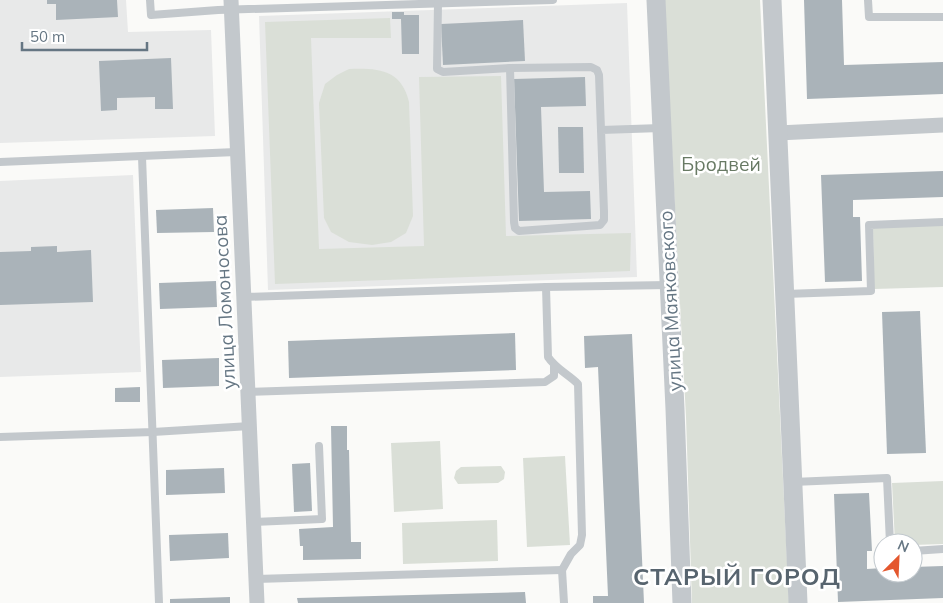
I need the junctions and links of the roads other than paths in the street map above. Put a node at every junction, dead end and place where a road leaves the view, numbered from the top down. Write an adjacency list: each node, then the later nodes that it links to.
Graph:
1 (150, 0): 8 (lane)
2 (553, 0): 7 (lane)
3 (656, 0): 12 (street, улица Маяковского)
4 (772, 0): 14 (street)
5 (868, 0): 9 (lane)
6 (399, 2): 7 (lane); 8 (lane)
7 (438, 3): 10 (lane)
8 (231, 5): 15 (street, улица Ломоносова)
9 (943, 17)
10 (510, 68): 13 (lane); 13 (lane)
11 (943, 125): 14 (street)
12 (661, 128): 13 (lane); 19 (street, улица Маяковского)
13 (601, 130)
14 (778, 133): 21 (street)
15 (236, 152): 16 (lane); 22 (street, улица Ломоносова)
16 (142, 157): 17 (lane); 26 (lane)
17 (0, 162)
18 (943, 222): 21 (lane)
19 (668, 285): 20 (lane); 39 (street, улица Маяковского)
20 (546, 287): 22 (lane); 23 (lane)
21 (785, 294): 29 (street)
22 (244, 297): 24 (street, улица Ломоносова)
23 (554, 366): 24 (lane); 34 (lane)
24 (248, 392): 25 (street, улица Ломоносова)
25 (250, 426): 26 (lane); 30 (street, улица Ломоносова)
26 (152, 432): 27 (lane); 36 (lane)
27 (0, 437)
28 (320, 446): 30 (lane)
29 (793, 482): 31 (lane); 40 (street)
30 (253, 522): 35 (street, улица Ломоносова)
31 (890, 533)
32 (943, 549): 33 (lane)
33 (923, 550)
34 (562, 570): 35 (lane); 38 (lane)
35 (256, 579): 37 (street, улица Ломоносова)
36 (160, 603)
37 (257, 603)
38 (564, 603)
39 (682, 603)
40 (798, 603)

